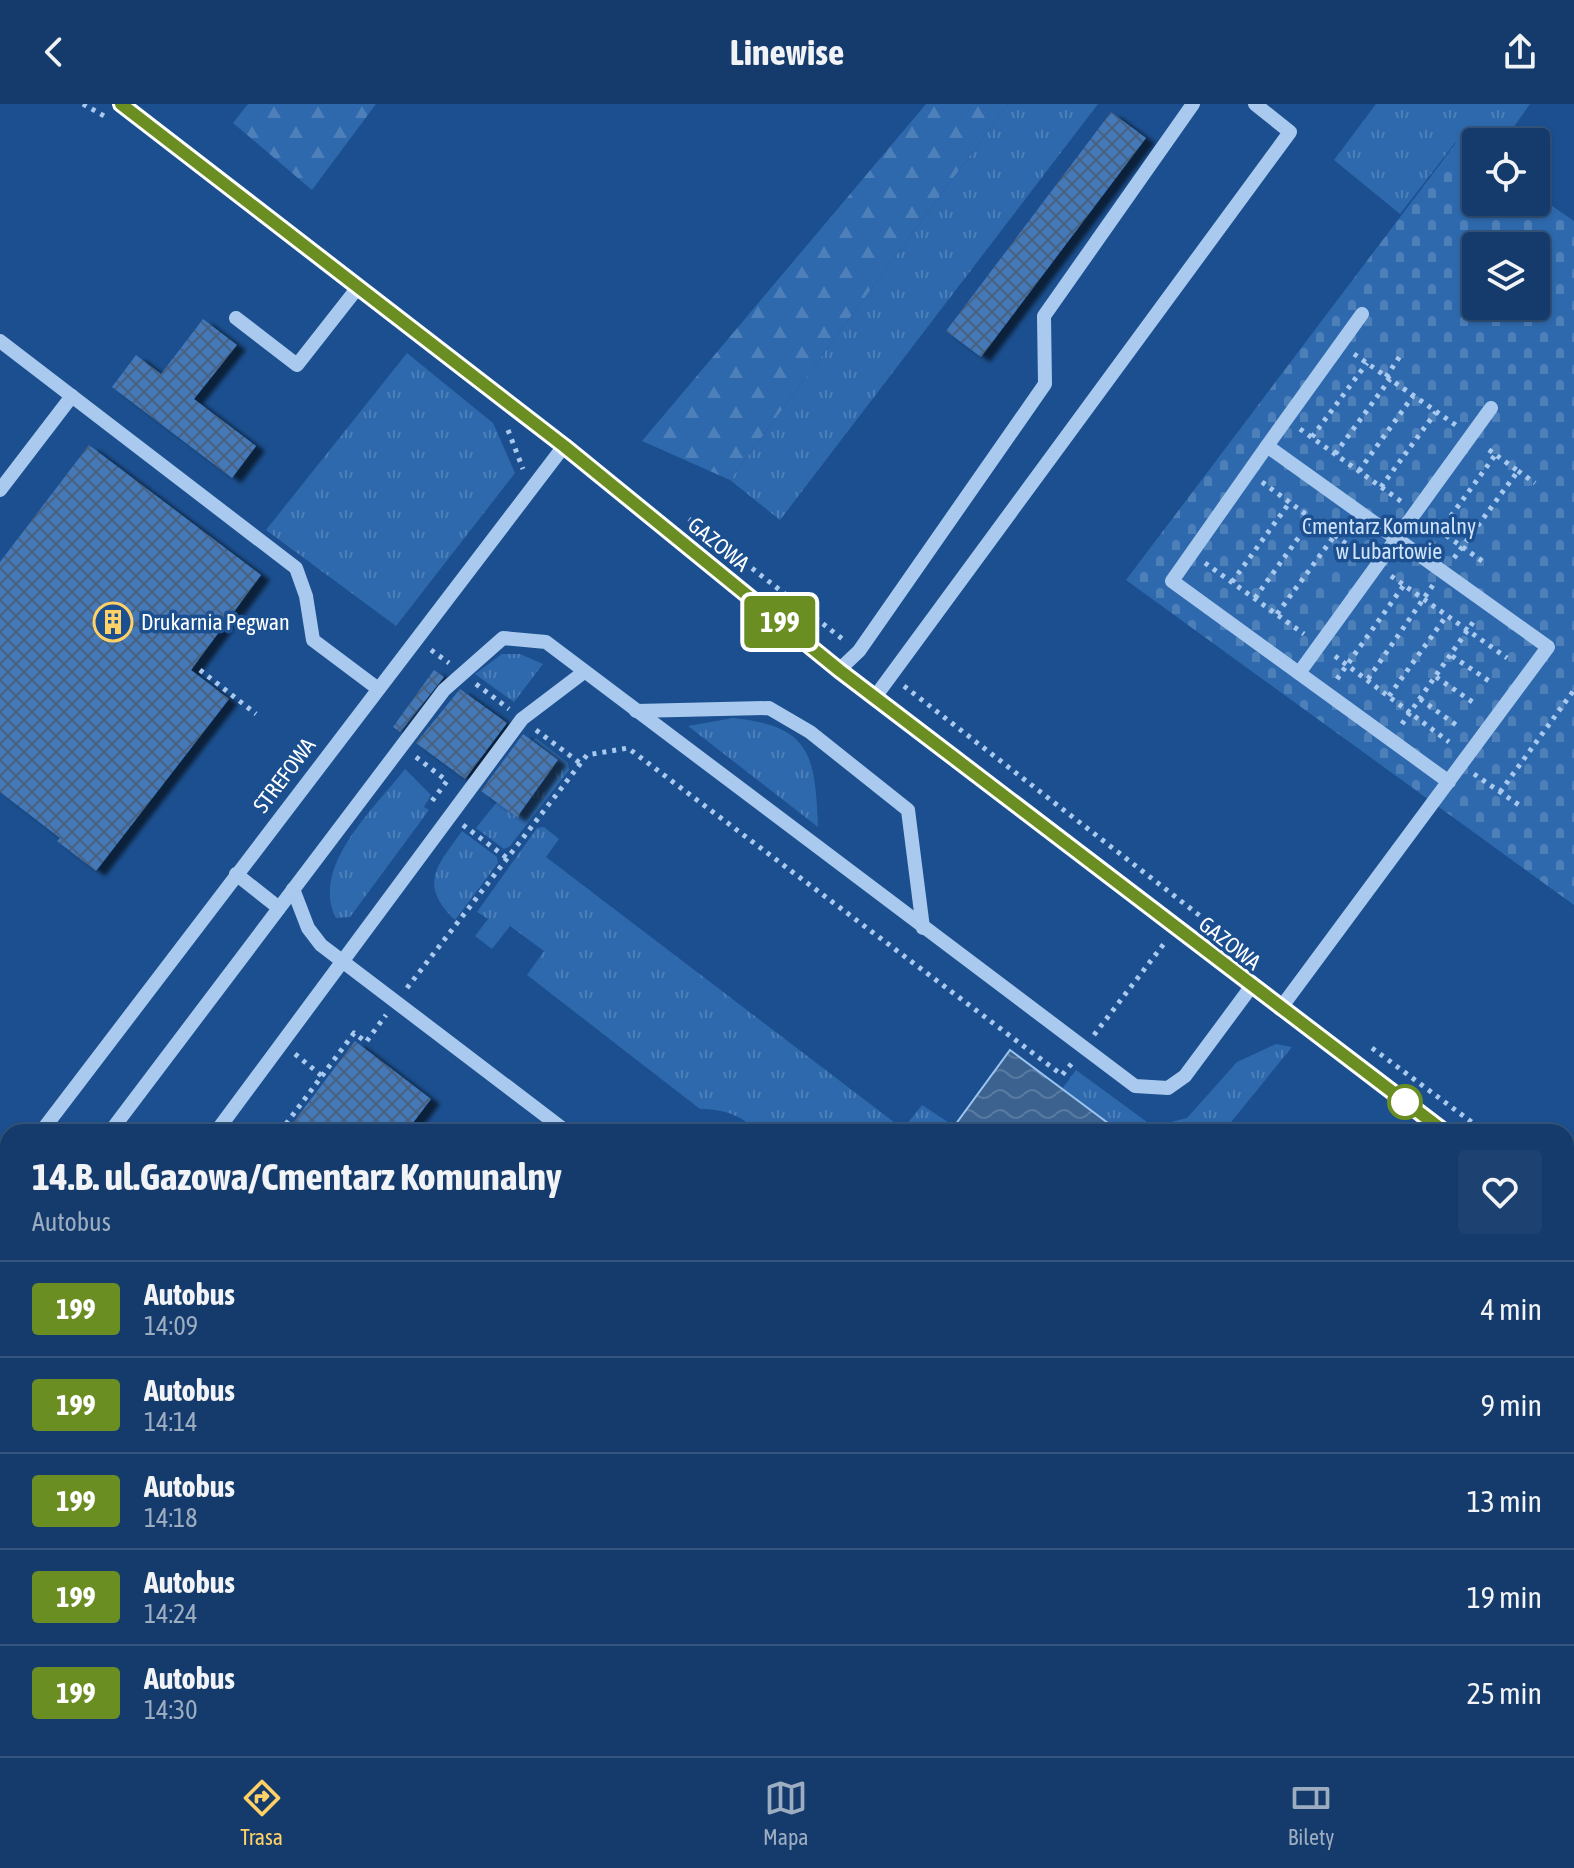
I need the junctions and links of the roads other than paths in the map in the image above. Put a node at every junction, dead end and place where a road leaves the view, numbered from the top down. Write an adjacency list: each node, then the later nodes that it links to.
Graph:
1 (121, 104): 4 (street, GAZOWA)
2 (1193, 104): 14 (street)
3 (1255, 104): 18 (street)
4 (359, 286): 6 (street); 10 (street, GAZOWA)
5 (1362, 314): 11 (street)
6 (236, 318)
7 (0, 341): 8 (street)
8 (72, 396): 12 (street); 17 (street)
9 (1491, 408): 13 (street)
10 (564, 446): 14 (street, GAZOWA); 17 (street, STREFOWA)
11 (1267, 446): 13 (street); 16 (street)
12 (0, 490)
13 (1395, 541): 16 (street); 20 (street)
14 (839, 670): 18 (street, GAZOWA)
15 (584, 672): 19 (street); 22 (street); 25 (street)
16 (1299, 673): 20 (street)
17 (377, 688): 21 (street, STREFOWA)
18 (875, 697): 26 (street, GAZOWA)
19 (636, 711): 24 (street); 24 (street)
20 (1449, 782): 27 (street)
21 (236, 874): 23 (street); 28 (street, STREFOWA)
22 (293, 889): 23 (street); 25 (street)
23 (279, 908): 29 (street)
24 (923, 928): 26 (street)
25 (344, 962): 30 (street); 31 (street)
26 (1251, 987): 27 (street, GAZOWA)
27 (1280, 1009): 32 (street, GAZOWA)
28 (47, 1124)
29 (116, 1124)
30 (222, 1124)
31 (556, 1124)
32 (1434, 1124)

